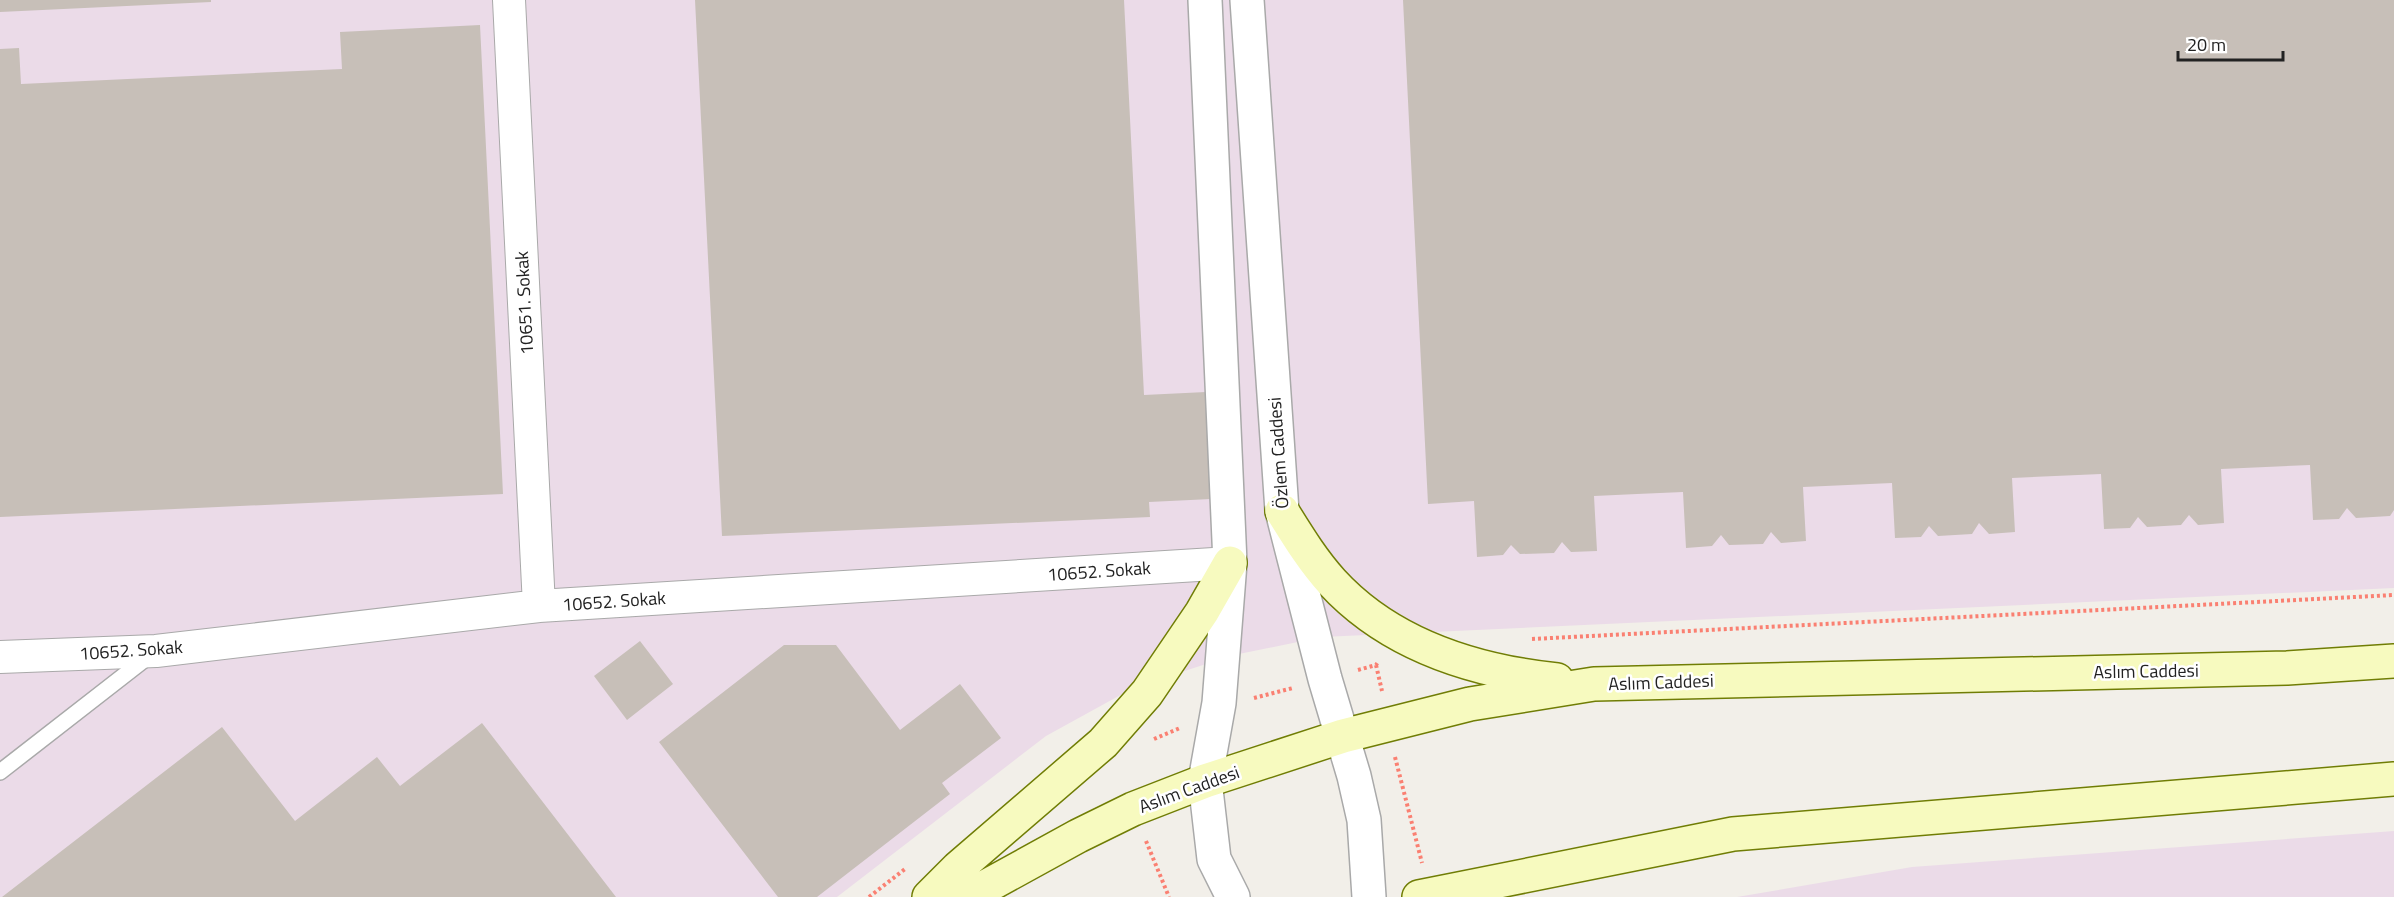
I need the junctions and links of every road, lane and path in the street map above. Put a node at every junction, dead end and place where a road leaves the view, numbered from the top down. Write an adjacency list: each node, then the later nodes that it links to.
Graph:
1 (509, 0): 6 (street, 10651. Sokak)
2 (1205, 0): 5 (street)
3 (1247, 0): 4 (street, Özlem Caddesi)
4 (1282, 511): 11 (main road); 13 (street, Özlem Caddesi)
5 (1230, 562): 6 (street, 10652. Sokak); 16 (street); 18 (main road)
6 (539, 606): 7 (street, 10652. Sokak)
7 (156, 651): 8 (street, 10652. Sokak); 14 (lane)
8 (0, 657)
9 (2394, 661): 11 (main road, Aslım Caddesi)
10 (1376, 665): 12 (path)
11 (1594, 684): 12 (main road, Aslım Caddesi)
12 (1388, 724): 13 (main road, Aslım Caddesi); 17 (path)
13 (1343, 736): 16 (main road, Aslım Caddesi); 21 (street, Özlem Caddesi)
14 (0, 772)
15 (2394, 779): 17 (main road)
16 (1205, 781): 19 (main road, Aslım Caddesi); 20 (street)
17 (1422, 896)
18 (929, 897)
19 (966, 897)
20 (1233, 897)
21 (1369, 897)

